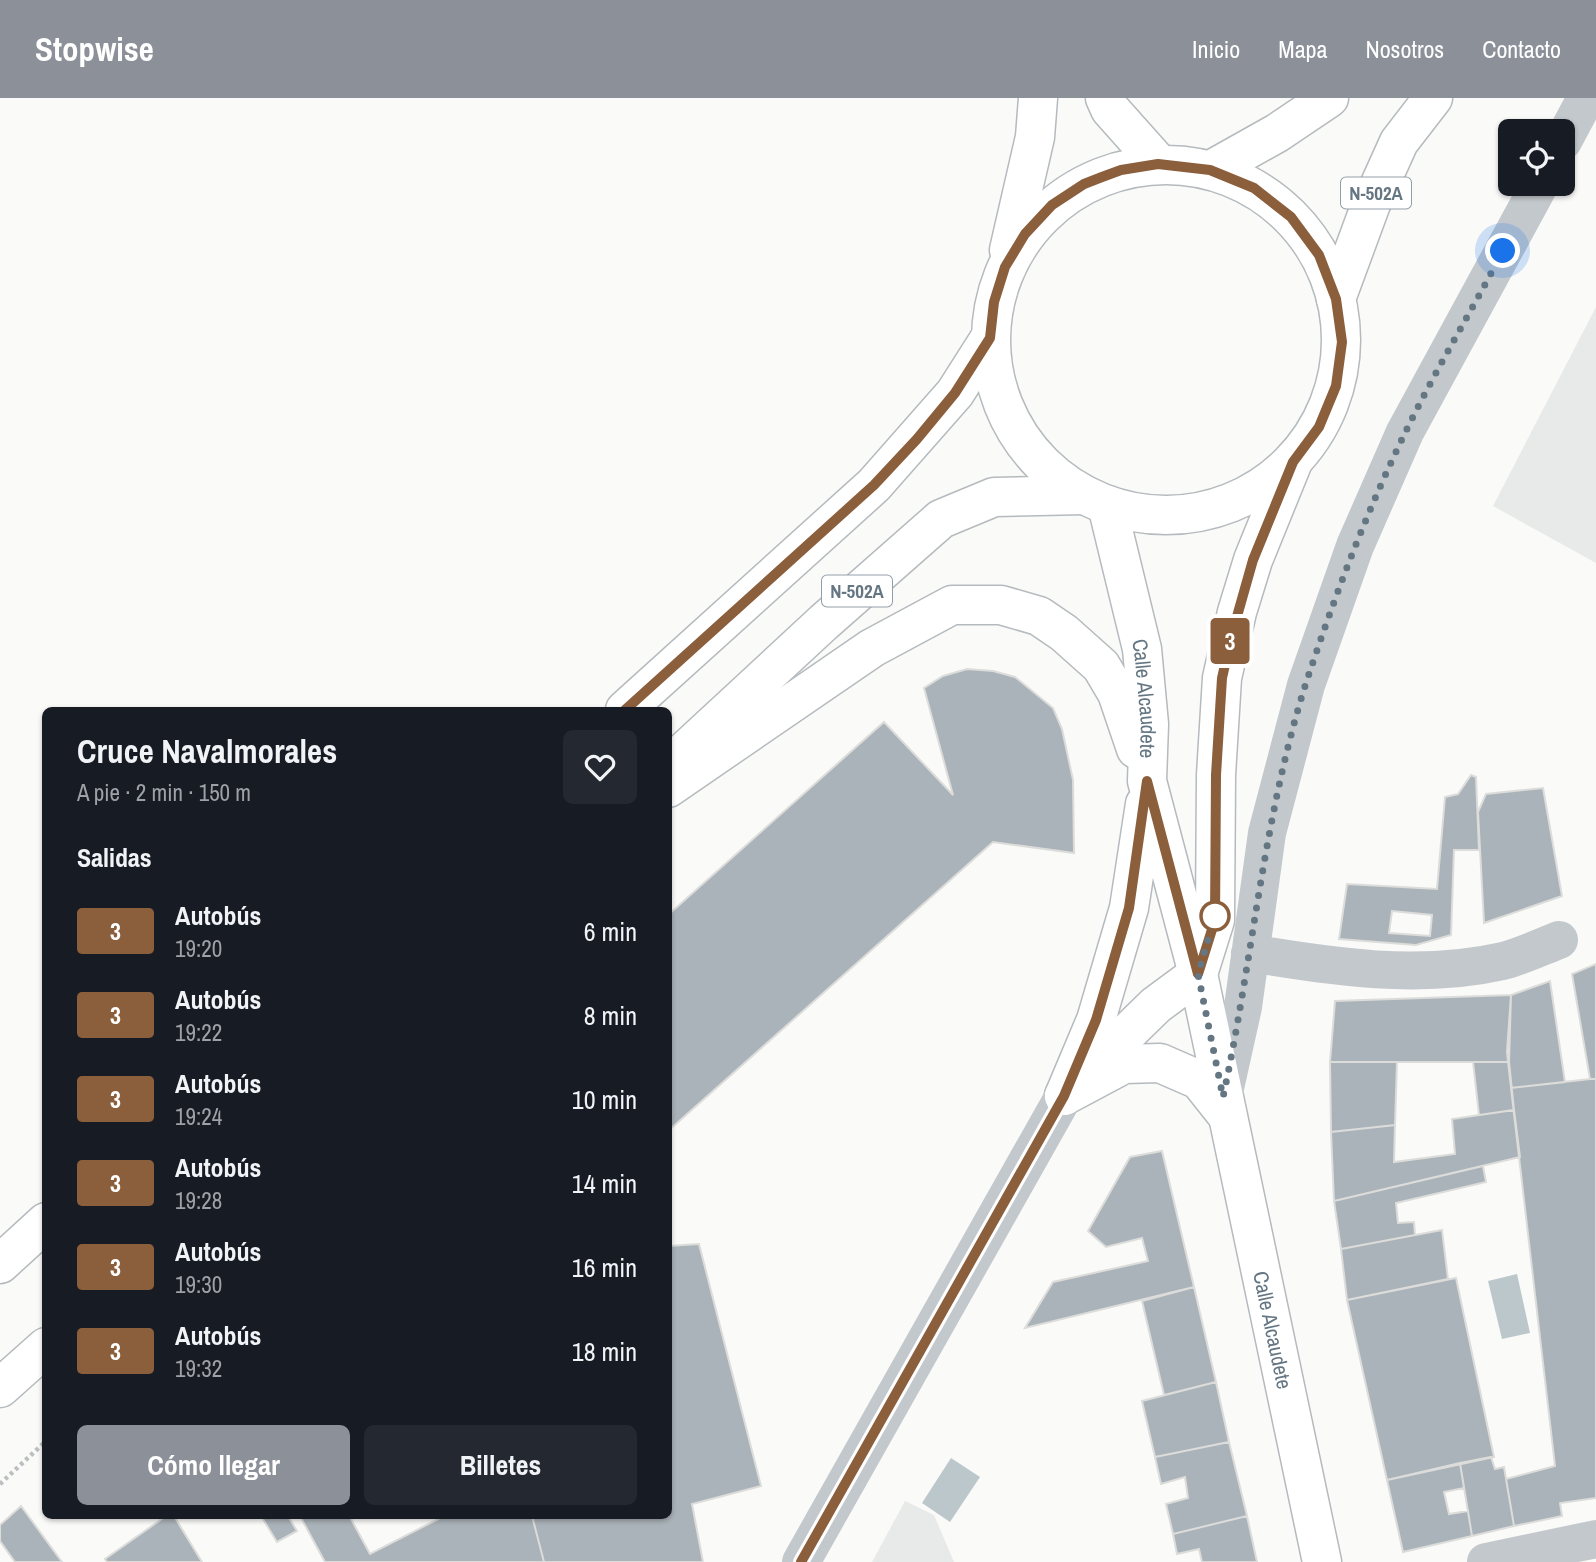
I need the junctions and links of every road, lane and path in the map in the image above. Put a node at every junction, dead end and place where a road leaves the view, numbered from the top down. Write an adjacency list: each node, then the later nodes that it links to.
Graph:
1 (1038, 98): 10 (main road)
2 (1105, 98): 7 (main road)
3 (1329, 98): 8 (main road)
4 (1433, 98): 11 (main road, N-502A)
5 (1586, 98): 6 (street)
6 (1575, 119)
7 (1158, 164): 8 (main road, N-502A); 10 (main road, N-502A)
8 (1210, 170): 11 (main road, N-502A)
9 (1533, 196): 20 (street, Calle Alcaudete)
10 (1005, 267): 12 (main road, N-502A)
11 (1336, 299): 13 (main road, N-502A)
12 (990, 338): 14 (main road, N-502A); 15 (main road, N-502A)
13 (1293, 462): 14 (main road, N-502A); 21 (main road, Calle Alcaudete)
14 (1096, 500): 16 (main road, N-502A); 17 (main road, Calle Alcaudete)
15 (628, 707)
16 (672, 763)
17 (1147, 781): 18 (main road); 21 (main road, Calle Alcaudete); 22 (main road)
18 (672, 785)
19 (1559, 940): 20 (street)
20 (1250, 953): 23 (street, Calle Alcaudete)
21 (1198, 974): 22 (main road); 23 (main road, Calle Alcaudete)
22 (1064, 1096): 23 (main road); 31 (street)
23 (1225, 1107): 32 (main road, Calle Alcaudete)
24 (42, 1226): 25 (main road)
25 (0, 1264)
26 (42, 1351): 27 (main road)
27 (0, 1388)
28 (42, 1445): 29 (path)
29 (0, 1484)
30 (1596, 1539): 33 (street)
31 (801, 1562)
32 (1322, 1562)
33 (1486, 1562)

